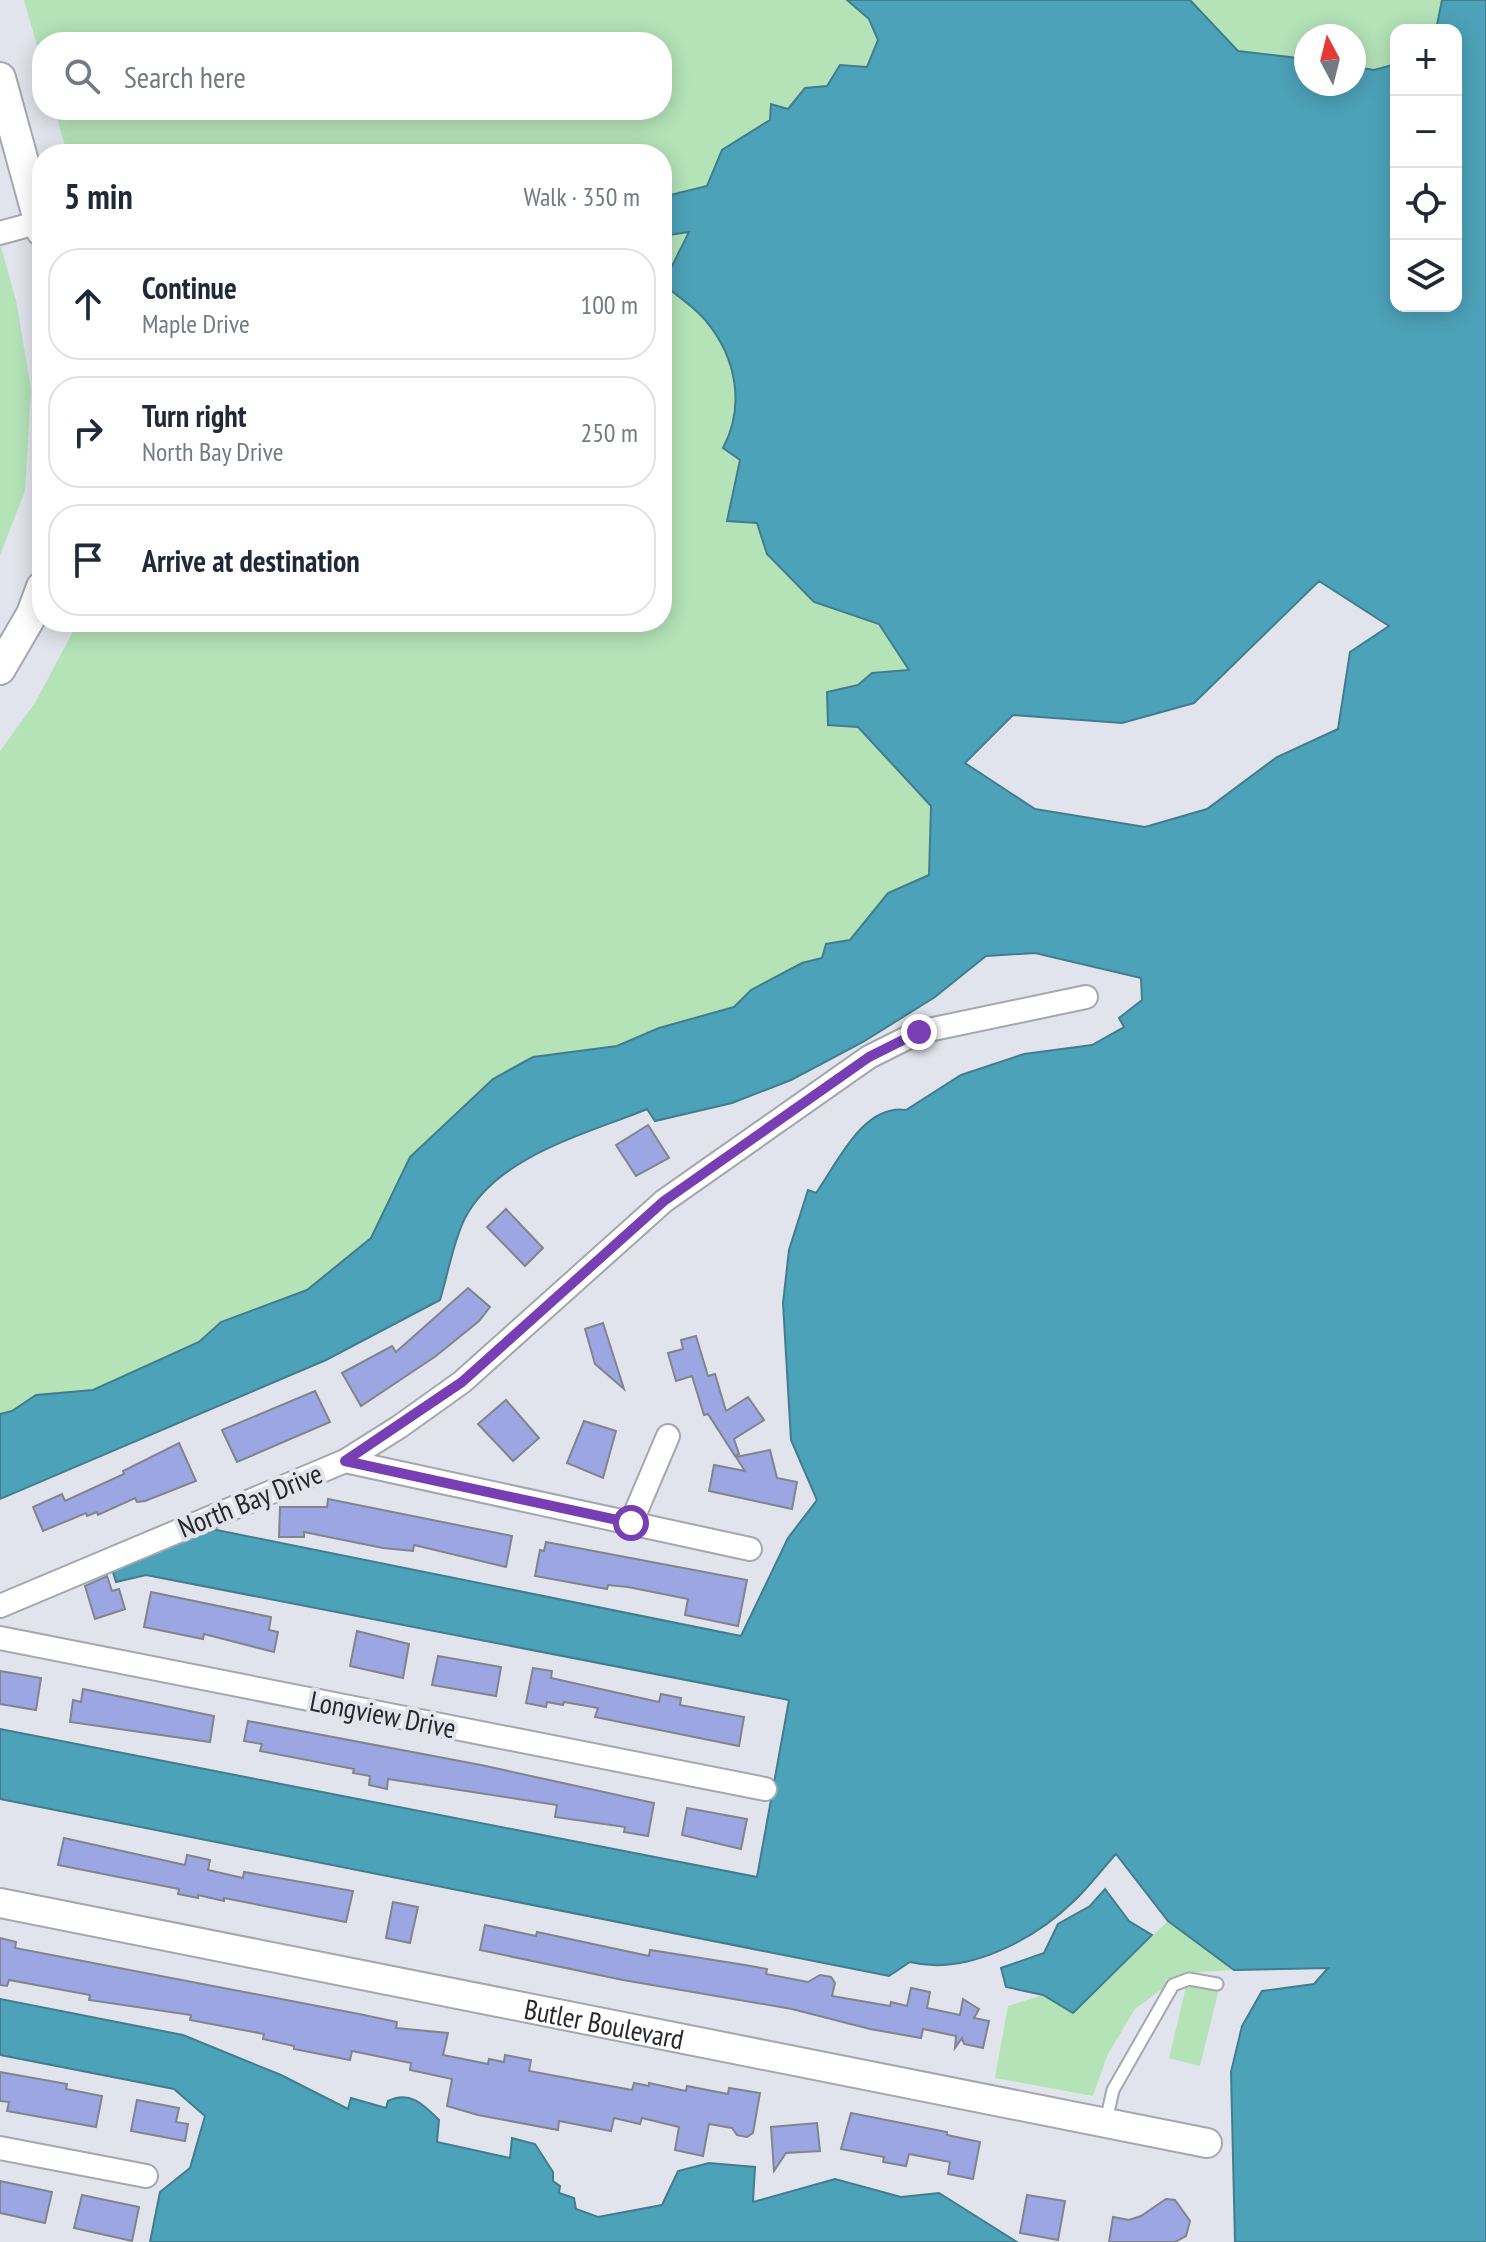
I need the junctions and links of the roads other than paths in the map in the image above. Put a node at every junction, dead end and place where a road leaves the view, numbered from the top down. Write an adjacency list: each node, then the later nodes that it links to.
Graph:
1 (0, 78): 2 (main road)
2 (32, 194)
3 (32, 228): 4 (street)
4 (0, 233)
5 (32, 614): 6 (main road)
6 (0, 669)
7 (1086, 997): 9 (street, North Bay Drive)
8 (668, 1436): 10 (street)
9 (345, 1461): 10 (street); 12 (street, North Bay Drive)
10 (631, 1523): 11 (street)
11 (750, 1549)
12 (0, 1606)
13 (0, 1638): 14 (street, Longview Drive)
14 (765, 1789)
15 (0, 1903): 17 (street, Butler Boulevard)
16 (1217, 1984): 17 (lane)
17 (1105, 2121): 18 (street, Butler Boulevard)
18 (1207, 2143)
19 (0, 2148): 20 (street)
20 (146, 2176)

